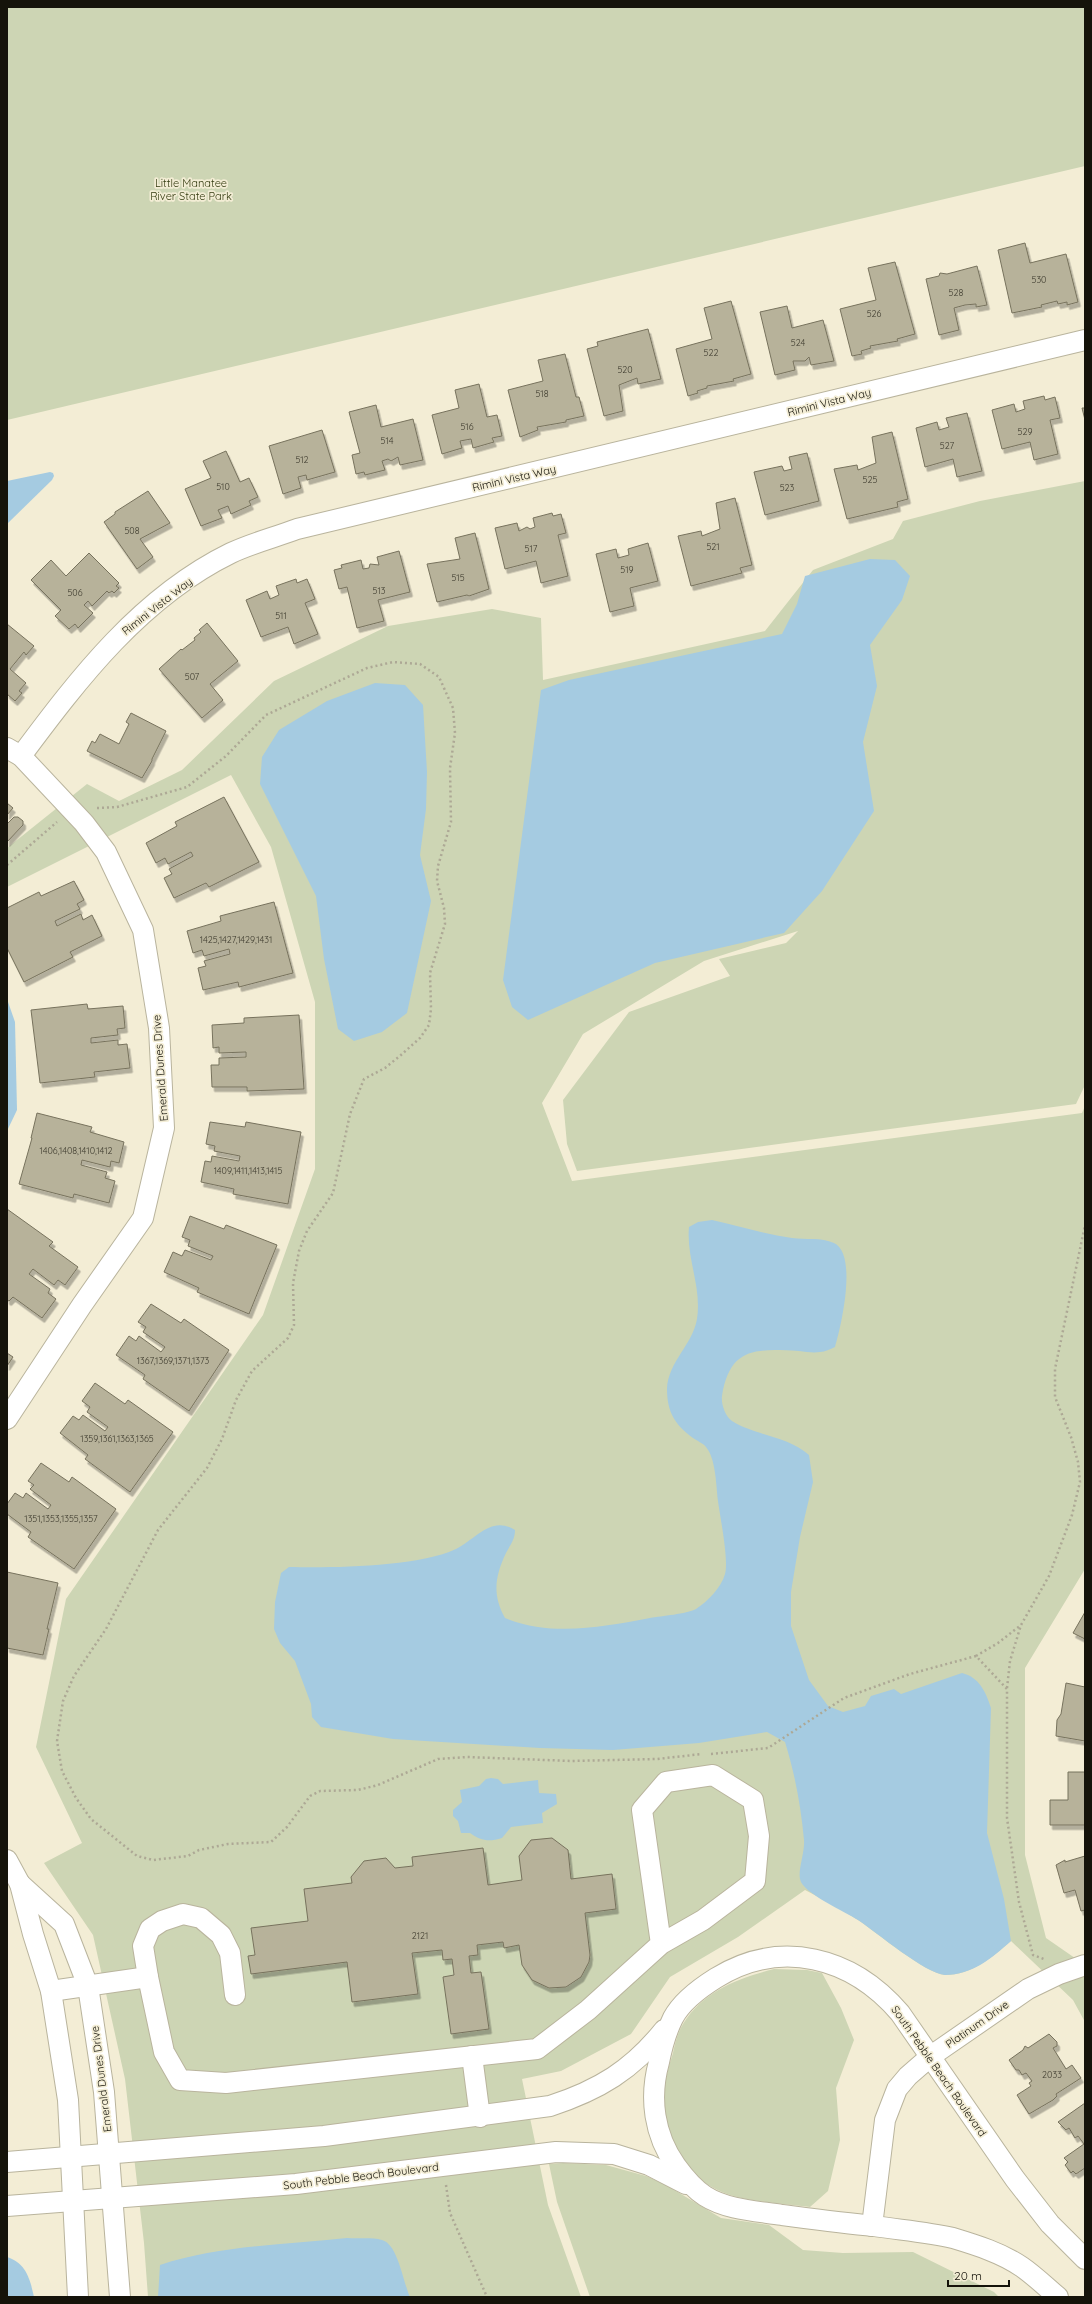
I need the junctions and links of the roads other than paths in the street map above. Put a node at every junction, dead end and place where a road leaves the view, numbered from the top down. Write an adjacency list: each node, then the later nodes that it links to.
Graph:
1 (1085, 340): 2 (street, Rimini Vista Way)
2 (14, 752): 3 (street, Emerald Dunes Drive)
3 (7, 1419)
4 (7, 1860): 5 (street, Emerald Dunes Drive)
5 (20, 1884): 9 (street, Emerald Dunes Drive); 10 (street, Emerald Dunes Drive)
6 (661, 1944): 6 (street); 13 (street)
7 (1077, 1968): 14 (street, Platinum Drive)
8 (148, 1977): 9 (street); 11 (street); 13 (street)
9 (88, 1986): 10 (street); 16 (street, Emerald Dunes Drive)
10 (51, 1991): 17 (street, Emerald Dunes Drive)
11 (235, 1995)
12 (674, 2017): 14 (street, South Pebble Beach Boulevard); 15 (street, South Pebble Beach Boulevard); 19 (street, South Pebble Beach Boulevard)
13 (472, 2056): 15 (street)
14 (931, 2056): 23 (street, Platinum Drive); 24 (street, South Pebble Beach Boulevard)
15 (480, 2117): 16 (street, South Pebble Beach Boulevard)
16 (109, 2155): 17 (street, South Pebble Beach Boulevard); 20 (street, Emerald Dunes Drive)
17 (71, 2158): 18 (street, South Pebble Beach Boulevard); 21 (street, Emerald Dunes Drive)
18 (7, 2162)
19 (704, 2196): 20 (street, South Pebble Beach Boulevard); 23 (street, South Pebble Beach Boulevard)
20 (112, 2198): 21 (street, South Pebble Beach Boulevard); 26 (street, Emerald Dunes Drive)
21 (72, 2201): 22 (street, South Pebble Beach Boulevard); 25 (street, Emerald Dunes Drive)
22 (7, 2206)
23 (872, 2226): 27 (street, South Pebble Beach Boulevard)
24 (1085, 2259)
25 (78, 2297)
26 (120, 2297)
27 (1058, 2297)

